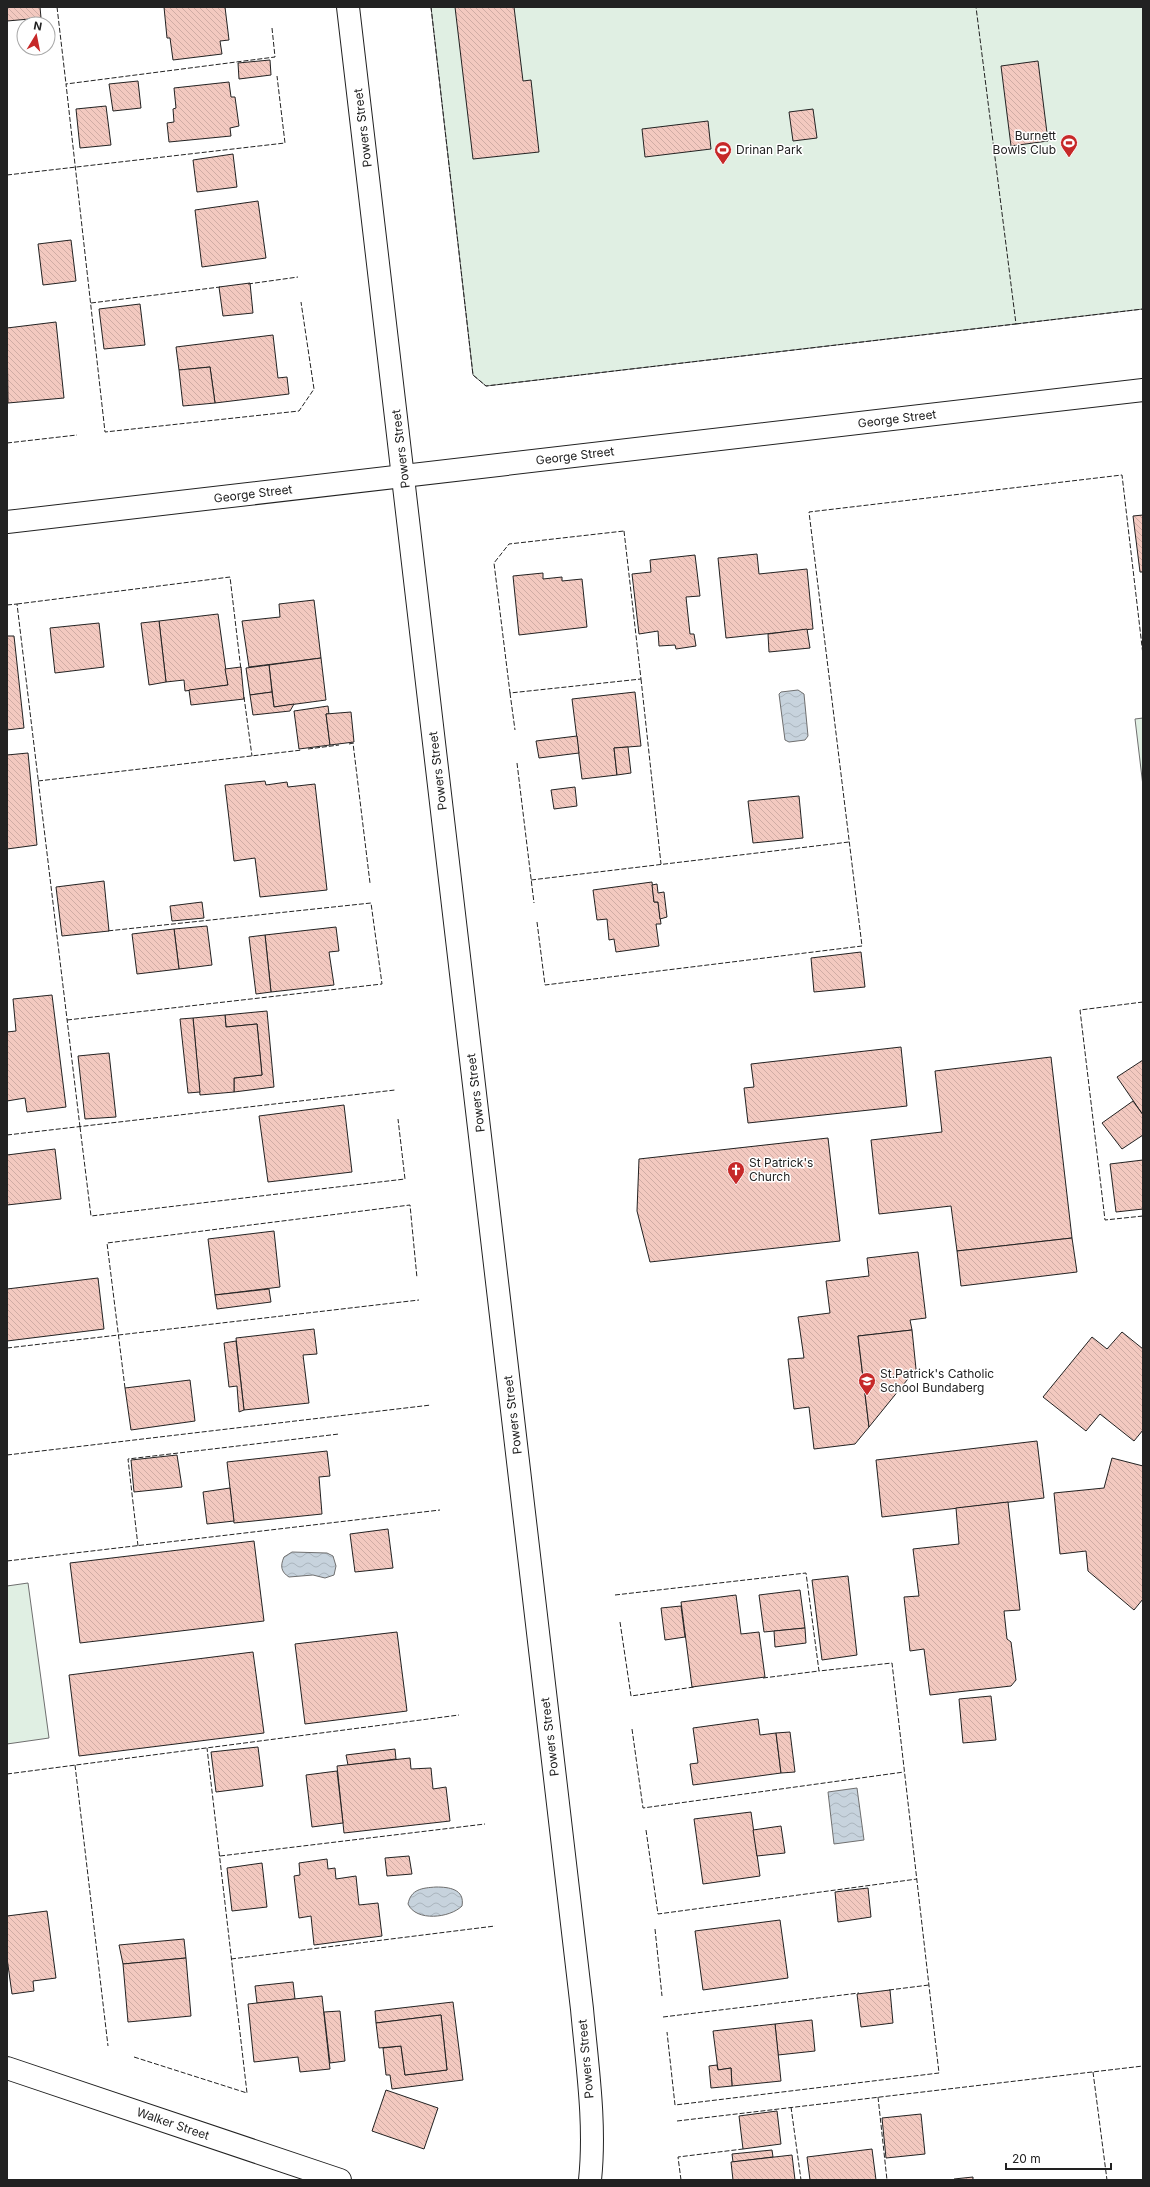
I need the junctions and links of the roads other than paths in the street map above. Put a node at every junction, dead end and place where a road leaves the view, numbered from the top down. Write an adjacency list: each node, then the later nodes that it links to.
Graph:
1 (348, 7): 3 (street, Powers Street)
2 (1143, 390): 3 (street, George Street)
3 (404, 477): 4 (street, George Street); 7 (street, Powers Street)
4 (7, 522)
5 (7, 2068): 6 (street, Walker Street)
6 (340, 2180)
7 (590, 2180)

